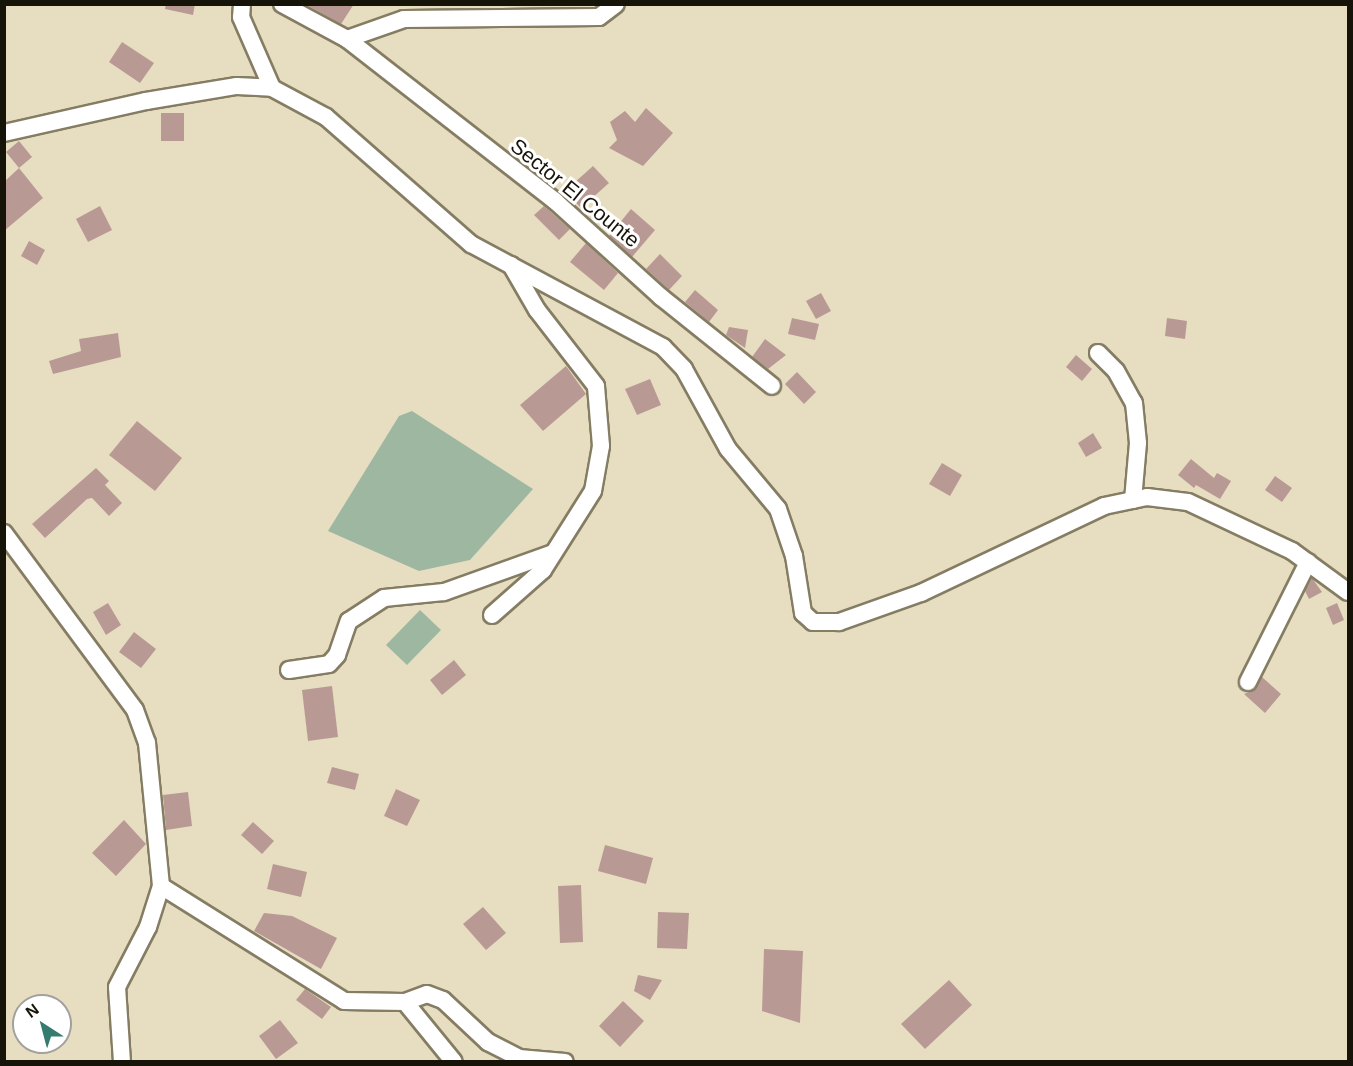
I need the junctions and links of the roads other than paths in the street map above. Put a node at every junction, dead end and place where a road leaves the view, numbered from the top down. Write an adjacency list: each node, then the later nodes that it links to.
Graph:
1 (242, 4): 5 (street)
2 (282, 4): 4 (street, Sector El Counte)
3 (616, 4): 4 (street)
4 (347, 39): 9 (street, Sector El Counte)
5 (272, 88): 6 (street); 7 (street)
6 (4, 133)
7 (511, 265): 10 (street); 12 (street)
8 (1098, 353): 10 (street)
9 (772, 386)
10 (1134, 500): 13 (street)
11 (4, 533): 18 (street)
12 (550, 554): 15 (street); 16 (street)
13 (1308, 562): 14 (street); 17 (street)
14 (1348, 592)
15 (492, 615)
16 (289, 670)
17 (1248, 682)
18 (161, 886): 19 (street); 20 (street)
19 (405, 1002): 21 (street); 22 (street)
20 (122, 1062)
21 (454, 1062)
22 (565, 1062)

